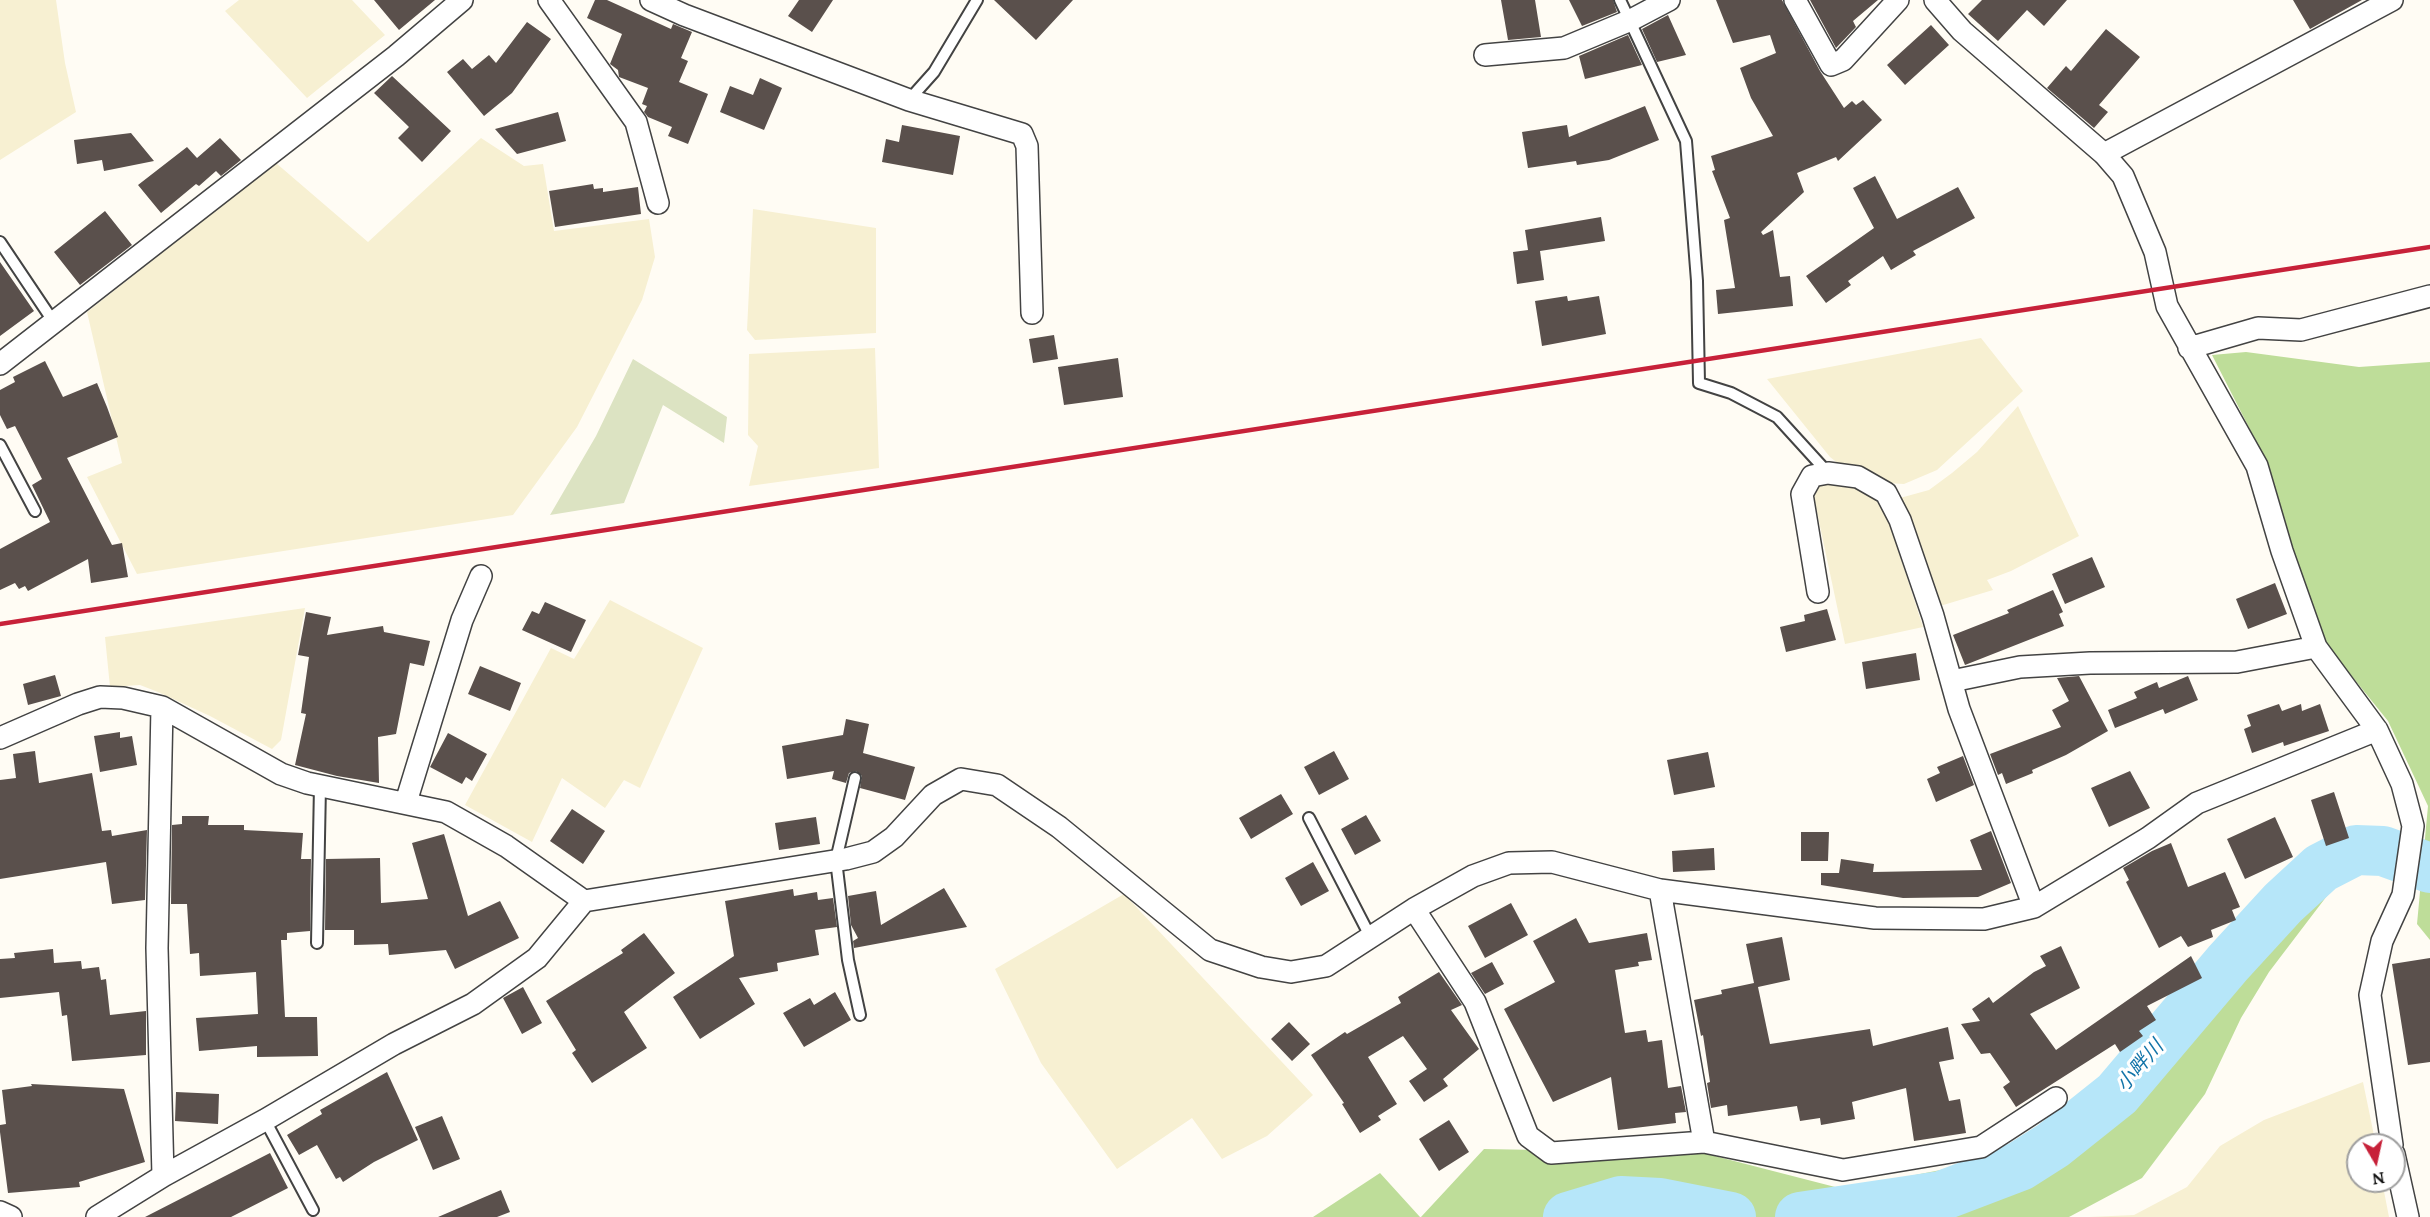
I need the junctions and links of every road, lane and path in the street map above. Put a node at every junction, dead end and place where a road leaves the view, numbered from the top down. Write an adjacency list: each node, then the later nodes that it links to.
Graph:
1 (462, 0): 19 (street)
2 (549, 0): 15 (street)
3 (651, 0): 13 (street)
4 (977, 0): 13 (lane)
5 (1620, 0): 11 (lane)
6 (1669, 0): 11 (street)
7 (1795, 0): 8 (street)
8 (1898, 0)
9 (1935, 0): 14 (street)
10 (2392, 0): 14 (street)
11 (1631, 20): 12 (street); 23 (lane)
12 (1485, 56)
13 (909, 100): 18 (street)
14 (2104, 154): 20 (street)
15 (658, 203)
16 (0, 242): 19 (lane)
17 (2430, 296): 20 (street)
18 (1032, 313)
19 (53, 321): 21 (street)
20 (2189, 348): 27 (street)
21 (0, 364)
22 (0, 445): 24 (lane)
23 (1828, 473): 26 (street); 28 (street)
24 (35, 511)
25 (482, 576): 34 (street)
26 (1818, 592)
27 (2316, 647): 28 (street); 30 (street)
28 (1952, 681): 39 (street)
29 (162, 707): 31 (street); 33 (street); 48 (street)
30 (2377, 730): 39 (street); 46 (street)
31 (0, 738)
32 (855, 778): 36 (lane)
33 (320, 786): 34 (street); 42 (lane)
34 (406, 802): 38 (street)
35 (1309, 818): 41 (lane)
36 (836, 860): 38 (street); 41 (street); 43 (lane)
37 (1660, 890): 39 (street); 40 (street); 47 (street)
38 (584, 901): 45 (street)
39 (2034, 907)
40 (1414, 909): 41 (street); 47 (street)
41 (1371, 938)
42 (317, 943)
43 (860, 1015)
44 (2056, 1098): 47 (street)
45 (265, 1120): 48 (street); 50 (lane)
46 (2390, 1133)
47 (1704, 1142)
48 (163, 1176): 53 (street)
49 (2403, 1193): 54 (street)
50 (313, 1210)
51 (0, 1212): 52 (street)
52 (11, 1217)
53 (97, 1217)
54 (2408, 1217)

